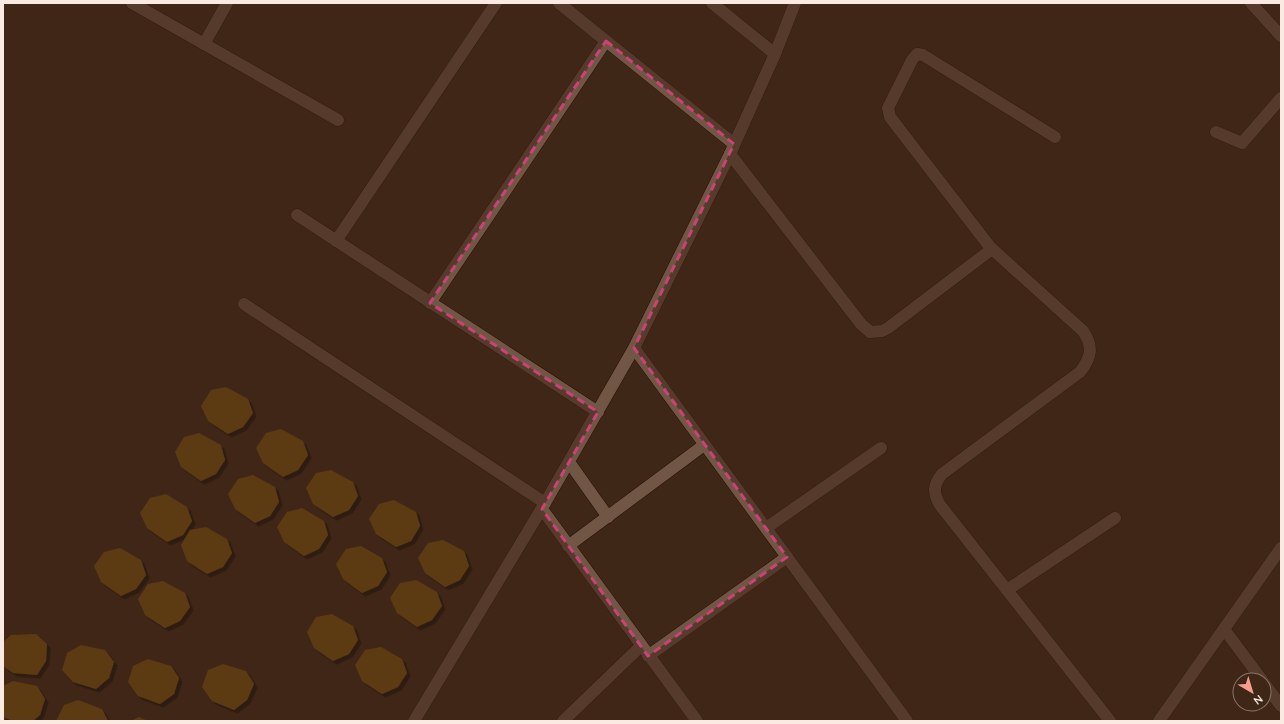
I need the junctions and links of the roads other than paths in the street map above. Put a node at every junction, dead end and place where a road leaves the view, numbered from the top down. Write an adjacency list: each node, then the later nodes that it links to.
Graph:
1 (132, 3): 10 (street)
2 (227, 3): 10 (street)
3 (496, 3): 18 (street)
4 (559, 3): 9 (street)
5 (712, 3): 11 (street)
6 (795, 3): 11 (street)
7 (1251, 3): 8 (street)
8 (1281, 36)
9 (606, 41): 16 (street); 20 (street)
10 (204, 44): 13 (street)
11 (775, 54): 16 (street)
12 (1281, 98): 14 (street)
13 (338, 120)
14 (1216, 132)
15 (1055, 137): 19 (street)
16 (732, 150): 19 (street); 22 (street)
17 (297, 215): 18 (street)
18 (336, 241): 20 (street)
19 (992, 248): 34 (street)
20 (430, 303): 23 (street)
21 (244, 304): 27 (street)
22 (634, 348): 23 (street); 24 (street)
23 (598, 412): 26 (street)
24 (704, 444): 28 (street); 30 (street)
25 (880, 448): 30 (street)
26 (569, 462): 27 (street); 28 (street)
27 (543, 506): 31 (street); 41 (street)
28 (608, 517): 31 (street)
29 (1115, 518): 34 (street)
30 (766, 528): 33 (street)
31 (568, 546): 36 (street)
32 (1281, 548): 35 (street)
33 (787, 557): 37 (street); 44 (street)
34 (1007, 590): 45 (street)
35 (1224, 629): 38 (street); 46 (street)
36 (641, 646): 37 (street); 42 (street)
37 (648, 656): 43 (street)
38 (1256, 672)
39 (1272, 694): 40 (street)
40 (1281, 706)
41 (414, 721)
42 (563, 721)
43 (697, 721)
44 (907, 721)
45 (1110, 721)
46 (1159, 721)

